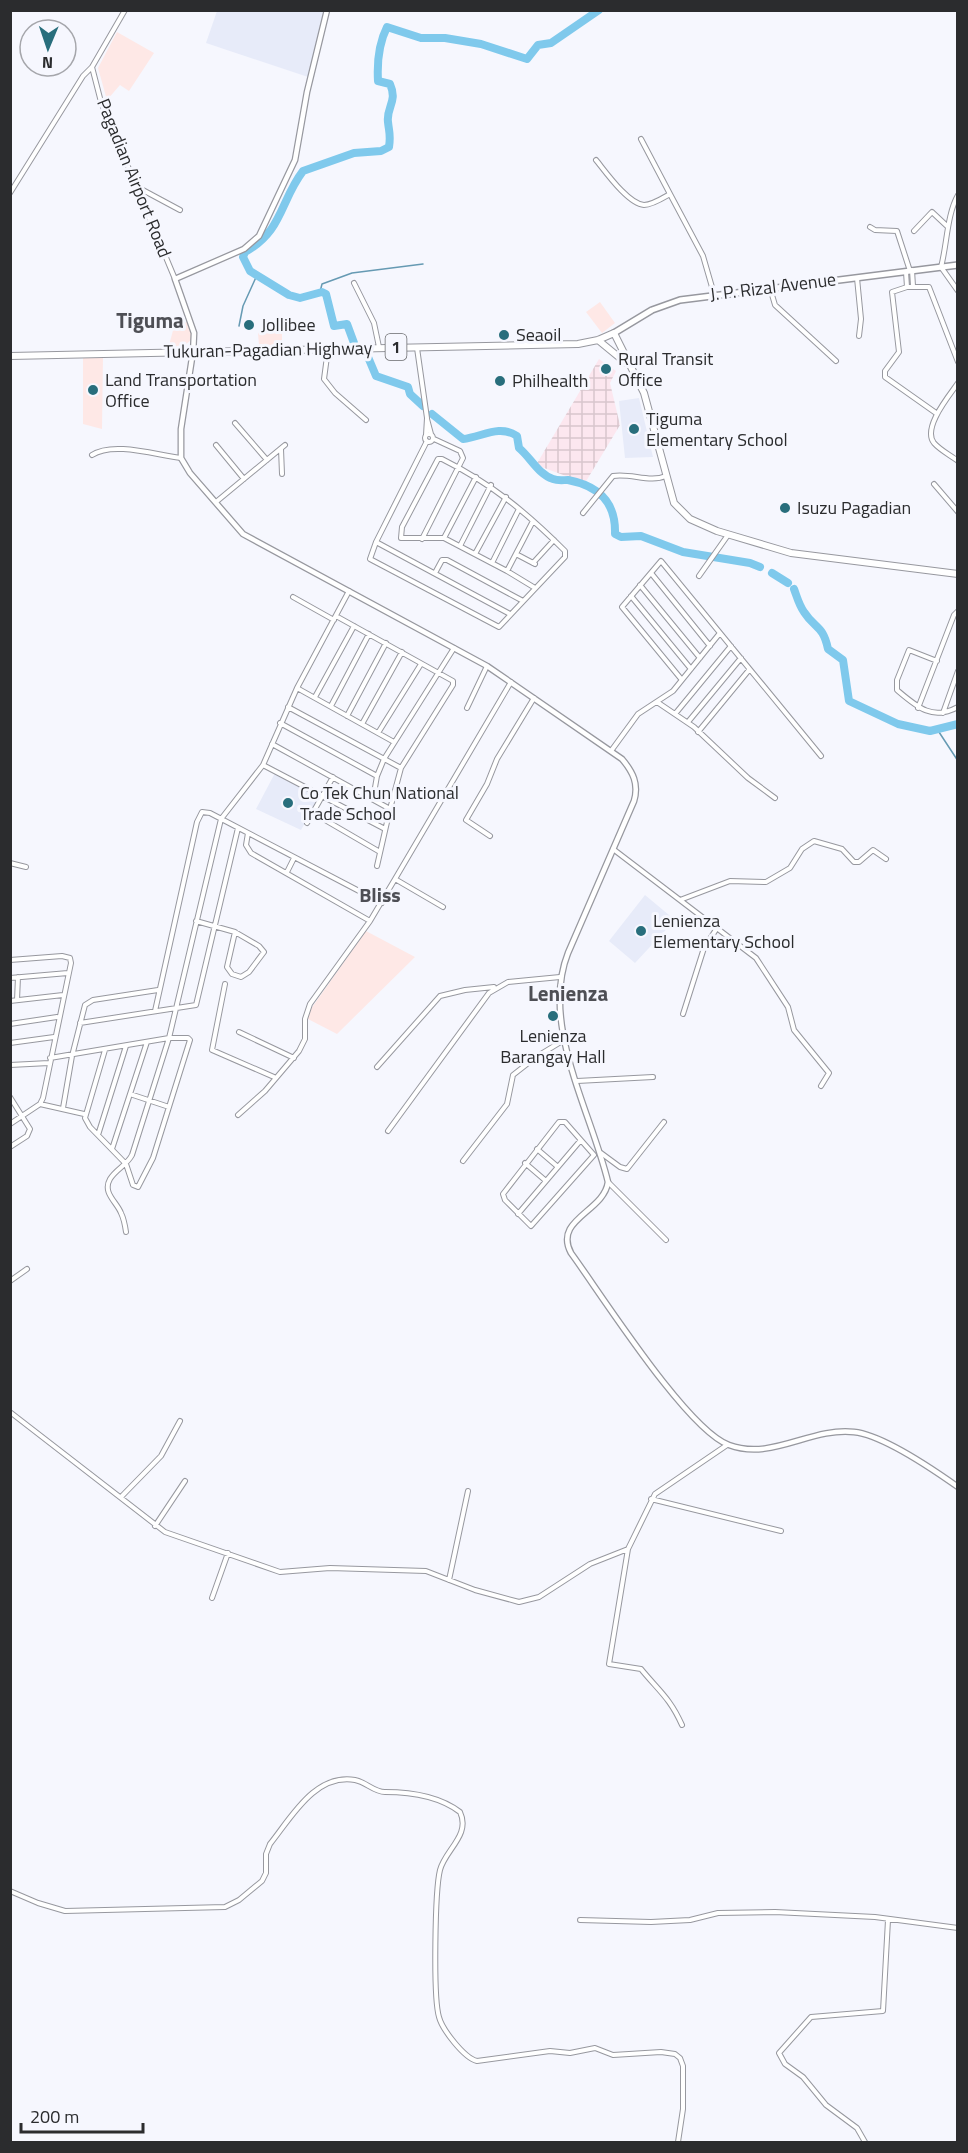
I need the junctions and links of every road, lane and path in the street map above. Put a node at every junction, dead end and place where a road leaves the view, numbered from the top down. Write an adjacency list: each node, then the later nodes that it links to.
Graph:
1 (125, 10): 3 (street)
2 (327, 10): 18 (street)
3 (92, 67): 6 (street, Pagadian Airport Road); 7 (street)
4 (641, 139): 8 (street)
5 (596, 160): 8 (street)
6 (138, 188): 10 (street); 18 (street, Pagadian Airport Road)
7 (10, 193)
8 (670, 194): 24 (street)
9 (957, 195): 12 (street)
10 (180, 210)
11 (870, 226): 16 (street)
12 (948, 227): 13 (street); 15 (street)
13 (914, 231)
14 (957, 265): 15 (main road, J. P. Rizal Avenue / 1)
15 (942, 267): 16 (main road, J. P. Rizal Avenue / 1); 23 (street)
16 (909, 271): 17 (main road, J. P. Rizal Avenue / 1); 20 (street); 22 (street)
17 (856, 277): 21 (main road, J. P. Rizal Avenue / 1); 26 (street)
18 (175, 279): 31 (street, Pagadian Airport Road)
19 (354, 283): 28 (street)
20 (914, 286): 22 (street); 34 (street)
21 (770, 287): 24 (main road, J. P. Rizal Avenue / 1); 33 (street)
22 (907, 287): 37 (street)
23 (957, 291)
24 (714, 294): 25 (main road, J. P. Rizal Avenue / 1)
25 (614, 333): 27 (highway, J. P. Rizal Avenue / 1); 35 (highway)
26 (859, 336)
27 (598, 340): 29 (highway, Tukuran-Pagadian Highway / 1); 35 (highway)
28 (379, 347): 29 (highway, Tukuran-Pagadian Highway / 1); 30 (highway, Tukuran-Pagadian Highway / 1)
29 (417, 347): 40 (street)
30 (328, 349): 31 (highway, Tukuran-Pagadian Highway / 1); 38 (street)
31 (193, 355): 32 (highway, Tukuran-Pagadian Highway / 1); 45 (street, Pagadian Airport Road)
32 (10, 356)
33 (836, 361)
34 (957, 362)
35 (629, 366): 50 (highway)
36 (957, 383): 37 (street)
37 (936, 413): 47 (street)
38 (366, 420)
39 (235, 423): 46 (street)
40 (430, 436): 48 (street); 65 (street)
41 (216, 445): 52 (street)
42 (285, 446): 43 (street)
43 (280, 449): 46 (street); 49 (street)
44 (92, 455): 45 (street)
45 (181, 458): 56 (street)
46 (267, 460): 52 (street)
47 (957, 461)
48 (459, 467): 51 (street); 63 (street); 63 (street)
49 (282, 474)
50 (666, 476): 59 (street); 61 (highway)
51 (476, 477): 54 (street); 62 (street)
52 (244, 479): 56 (street)
53 (934, 484): 58 (street)
54 (491, 485): 55 (street); 66 (street)
55 (506, 497): 57 (street); 67 (street)
56 (216, 502): 77 (street)
57 (519, 508): 60 (street); 69 (street)
58 (957, 512)
59 (583, 513)
60 (533, 521): 64 (street); 68 (street)
61 (728, 535): 73 (highway); 74 (street)
62 (444, 538): 63 (street); 66 (street)
63 (422, 539)
64 (554, 540): 68 (street); 76 (street)
65 (375, 542): 71 (street); 82 (street)
66 (460, 546): 67 (street)
67 (475, 554): 69 (street)
68 (516, 554): 70 (street)
69 (492, 562): 70 (street)
70 (507, 571): 76 (street)
71 (435, 573): 80 (street); 82 (street)
72 (651, 573): 75 (street); 87 (street); 90 (street)
73 (957, 574)
74 (699, 576)
75 (640, 585): 78 (street); 94 (street)
76 (535, 588): 80 (street)
77 (350, 591): 83 (street); 92 (street)
78 (631, 596): 99 (street); 103 (street)
79 (293, 597): 83 (street)
80 (523, 601): 82 (street)
81 (957, 611): 85 (street)
82 (510, 614)
83 (335, 618): 84 (street); 105 (street)
84 (354, 626): 88 (street); 106 (street)
85 (949, 630): 86 (street); 96 (street)
86 (957, 631)
87 (720, 633): 90 (street); 91 (street)
88 (369, 634): 89 (street); 109 (street)
89 (386, 643): 93 (street); 116 (street)
90 (710, 646): 94 (street)
91 (731, 646): 95 (street); 114 (street)
92 (454, 647): 98 (street); 102 (street)
93 (402, 652): 97 (street); 119 (street)
94 (700, 658): 99 (street)
95 (741, 658): 100 (street); 117 (street)
96 (937, 661): 113 (street); 113 (street)
97 (421, 664): 102 (street); 121 (street)
98 (487, 666): 104 (street); 112 (street)
99 (691, 669): 103 (street)
100 (750, 669): 120 (street); 125 (street)
101 (957, 670): 115 (street)
102 (439, 671): 122 (street); 128 (street)
103 (682, 680): 108 (street)
104 (511, 682): 107 (street); 150 (street)
105 (297, 688): 106 (street); 110 (street)
106 (315, 697): 109 (street)
107 (534, 698): 124 (street); 141 (street)
108 (657, 702): 114 (street); 124 (street)
109 (331, 706): 116 (street)
110 (288, 707): 118 (street); 126 (street)
111 (957, 707): 115 (street)
112 (467, 708)
113 (918, 708): 115 (street)
114 (675, 714): 117 (street)
115 (943, 714)
116 (347, 716): 119 (street)
117 (688, 722): 120 (street)
118 (280, 723): 123 (street); 129 (street)
119 (362, 724): 121 (street)
120 (698, 732): 132 (street)
121 (378, 733): 122 (street)
122 (394, 742): 126 (street)
123 (272, 744): 127 (street); 130 (street)
124 (611, 751): 142 (street)
125 (820, 756)
126 (384, 759): 128 (street); 129 (street)
127 (263, 765): 131 (street); 136 (street)
128 (401, 768): 134 (street)
129 (377, 776): 133 (street)
130 (333, 777): 131 (street); 133 (street)
131 (322, 795): 135 (street); 139 (street)
132 (775, 798)
133 (373, 799): 134 (street)
134 (390, 809): 139 (street)
135 (313, 813): 137 (street); 143 (street)
136 (221, 819): 138 (street); 154 (street); 166 (street)
137 (307, 823)
138 (238, 828): 140 (street); 156 (street)
139 (385, 829): 143 (street)
140 (248, 833): 144 (street); 149 (street)
141 (490, 836)
142 (613, 849): 151 (street); 162 (street)
143 (380, 852): 147 (street)
144 (294, 858): 149 (street); 152 (street)
145 (886, 859): 151 (street)
146 (10, 863): 148 (street)
147 (376, 866)
148 (27, 867)
149 (286, 872): 155 (street)
150 (395, 879): 152 (street); 153 (street)
151 (679, 900): 157 (street)
152 (382, 903): 155 (street)
153 (444, 907)
154 (196, 921): 156 (street); 170 (street)
155 (370, 921): 185 (street)
156 (216, 925): 158 (street); 170 (street)
157 (717, 928): 172 (street); 192 (street)
158 (235, 932): 158 (street)
159 (10, 960): 160 (street)
160 (68, 973): 161 (street); 167 (street)
161 (18, 977): 163 (street); 168 (street)
162 (560, 977): 165 (street); 179 (street)
163 (10, 978)
164 (225, 984): 189 (street)
165 (495, 987): 188 (street); 204 (street)
166 (158, 990): 171 (street); 174 (street)
167 (63, 994): 168 (street); 173 (street)
168 (17, 1000): 169 (street)
169 (10, 1001)
170 (176, 1010): 171 (street); 178 (street)
171 (154, 1011): 174 (street)
172 (683, 1014)
173 (58, 1017): 175 (street); 177 (street)
174 (80, 1023): 184 (street)
175 (10, 1024)
176 (239, 1032): 185 (street)
177 (54, 1037): 181 (street); 186 (street)
178 (169, 1038): 180 (street); 195 (street); 197 (street)
179 (564, 1040): 191 (street); 212 (street)
180 (147, 1042): 182 (street); 193 (street)
181 (10, 1043)
182 (126, 1046): 183 (street); 205 (street)
183 (105, 1050): 184 (street); 199 (street)
184 (72, 1056): 186 (street); 198 (street)
185 (294, 1058): 189 (street)
186 (50, 1061): 187 (street); 196 (street)
187 (10, 1065)
188 (377, 1067)
189 (274, 1077): 200 (street)
190 (653, 1077): 191 (street)
191 (577, 1081): 210 (street)
192 (821, 1086)
193 (130, 1094): 195 (street); 208 (street)
194 (11, 1101): 201 (street)
195 (150, 1101): 197 (street); 214 (street)
196 (40, 1104): 198 (street); 201 (street)
197 (169, 1107): 214 (street)
198 (63, 1108): 199 (street)
199 (84, 1114): 205 (street)
200 (238, 1115)
201 (23, 1116): 203 (street); 207 (street)
202 (664, 1122): 210 (street)
203 (10, 1124)
204 (388, 1131)
205 (98, 1135): 208 (street)
206 (580, 1141): 209 (street); 211 (street); 215 (street)
207 (10, 1147)
208 (112, 1149): 214 (street)
209 (537, 1149): 213 (street); 215 (street)
210 (600, 1149): 211 (street); 217 (street)
211 (592, 1153): 218 (street)
212 (463, 1161)
213 (525, 1163): 216 (street); 218 (street)
214 (126, 1164): 219 (street)
215 (558, 1167): 216 (street)
216 (546, 1181): 218 (street)
217 (608, 1182): 220 (street); 225 (street)
218 (518, 1214)
219 (126, 1232)
220 (666, 1240)
221 (27, 1269): 222 (street)
222 (10, 1281)
223 (10, 1412): 229 (street)
224 (180, 1420): 229 (street)
225 (727, 1445): 227 (street); 230 (street)
226 (185, 1481): 231 (street)
227 (957, 1486)
228 (468, 1491): 235 (street)
229 (121, 1497): 231 (street)
230 (651, 1499): 232 (street); 233 (street)
231 (155, 1526): 234 (street)
232 (781, 1531)
233 (628, 1549): 235 (street); 237 (street)
234 (228, 1553): 235 (street); 236 (street)
235 (449, 1580)
236 (212, 1598)
237 (682, 1725)
238 (10, 1891): 242 (street)
239 (888, 1919): 240 (street); 241 (street); 243 (street)
240 (580, 1920)
241 (957, 1928)
242 (678, 2142)
243 (865, 2142)

